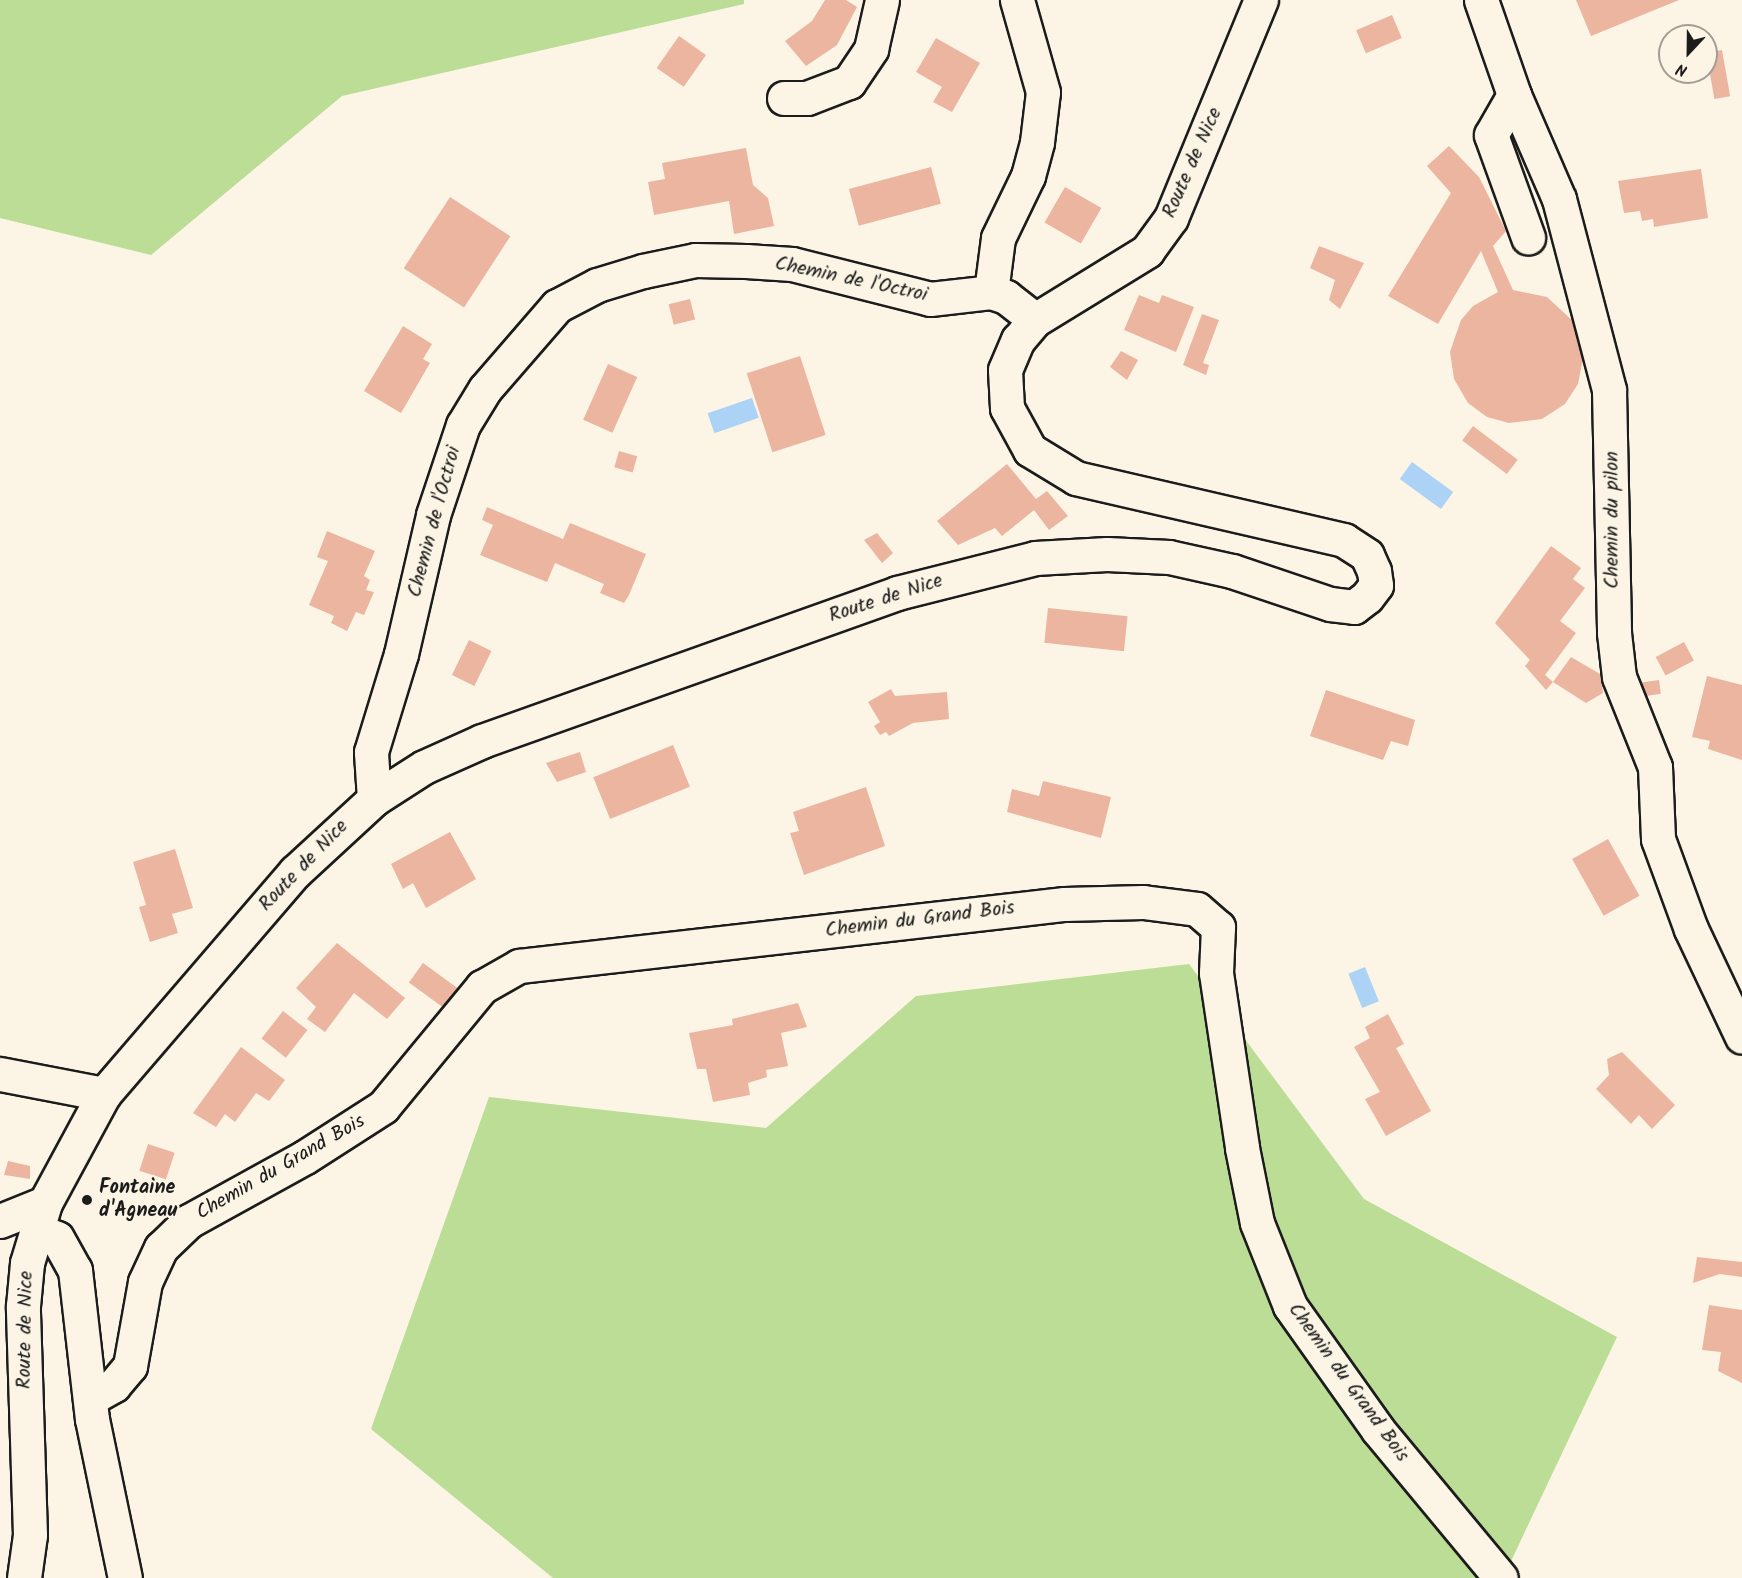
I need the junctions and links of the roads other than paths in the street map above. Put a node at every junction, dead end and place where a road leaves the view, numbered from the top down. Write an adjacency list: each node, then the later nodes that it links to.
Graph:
1 (882, 0): 6 (street)
2 (1017, 0): 8 (street)
3 (1261, 0): 9 (street, Route de Nice)
4 (1481, 0): 5 (street, Chemin du pilon)
5 (1514, 95): 7 (street); 11 (street, Chemin du pilon)
6 (784, 98)
7 (1528, 237)
8 (992, 292): 9 (street); 10 (street, Chemin de l'Octroi)
9 (1035, 320): 10 (street, Route de Nice)
10 (374, 799): 13 (street, Route de Nice)
11 (1742, 1037)
12 (0, 1074): 13 (street)
13 (104, 1094): 14 (street, Route de Nice)
14 (41, 1216): 15 (street); 16 (street); 17 (street, Route de Nice)
15 (0, 1221)
16 (90, 1398): 18 (street); 19 (street, Chemin du Grand Bois)
17 (24, 1578)
18 (125, 1578)
19 (1501, 1578)

